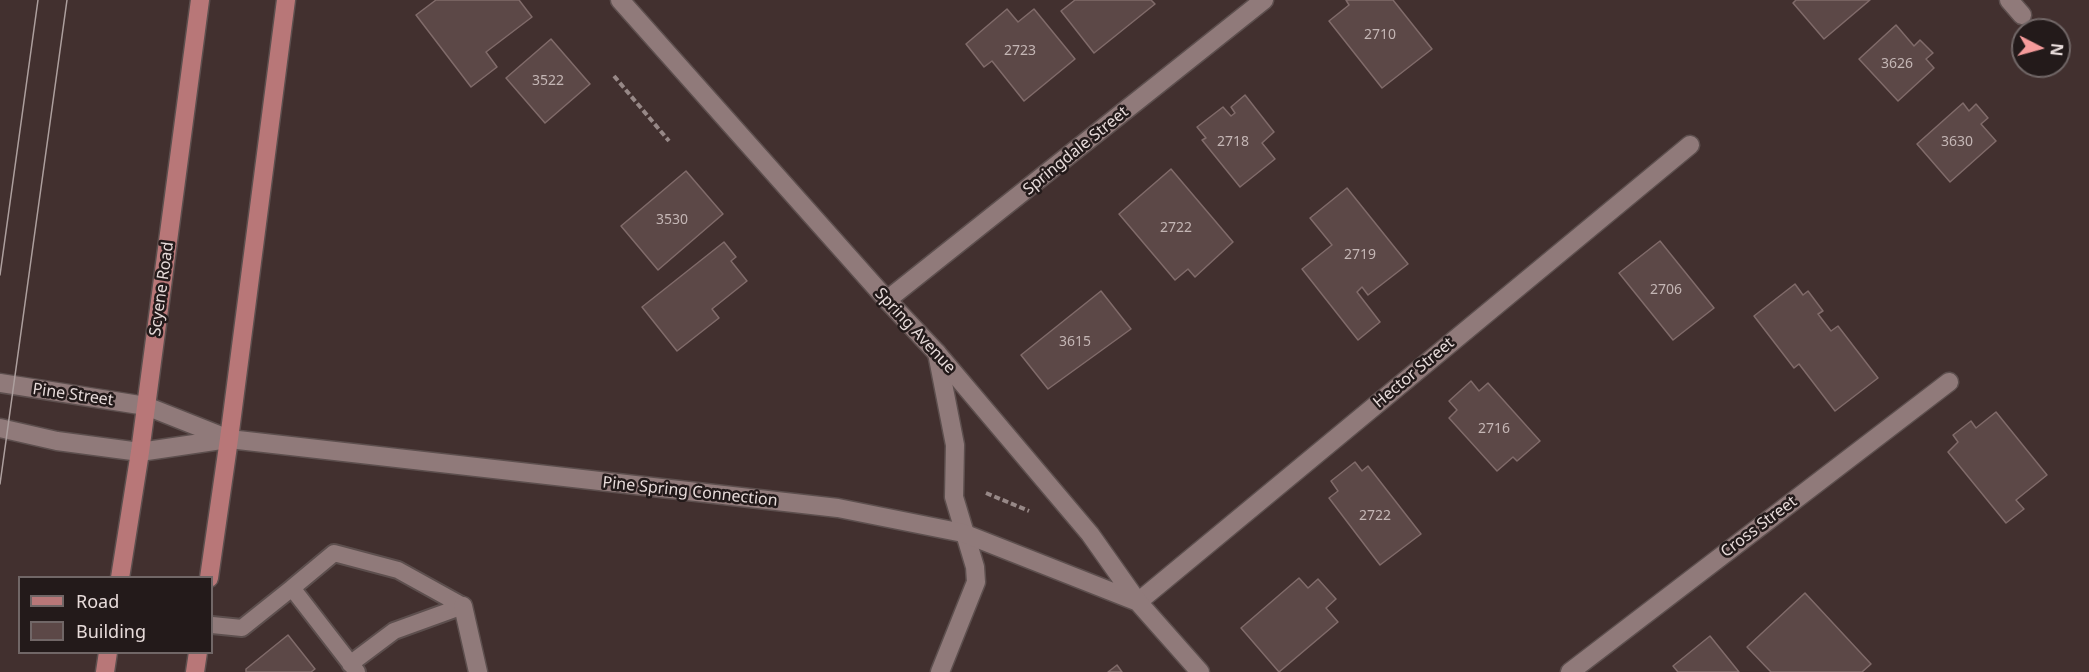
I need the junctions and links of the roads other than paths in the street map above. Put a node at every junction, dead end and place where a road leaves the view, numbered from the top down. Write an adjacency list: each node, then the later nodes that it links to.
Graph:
1 (200, 0): 12 (main road, Scyene Road)
2 (286, 0): 14 (main road)
3 (620, 0): 8 (street, Spring Avenue)
4 (1264, 0): 8 (street, Springdale Street)
5 (2009, 0): 6 (street)
6 (2022, 15)
7 (1690, 145): 20 (street, Hector Street)
8 (887, 300): 9 (street, Spring Avenue)
9 (937, 353): 16 (street); 20 (street, Spring Avenue)
10 (1949, 382): 31 (street, Cross Street)
11 (0, 383): 12 (street, Pine Street)
12 (146, 406): 14 (street, Pine Spring Connection); 15 (main road, Scyene Road)
13 (0, 428): 15 (street)
14 (229, 439): 15 (street, Pine Spring Connection); 16 (street, Pine Spring Connection); 18 (main road)
15 (140, 452): 17 (main road, Scyene Road)
16 (963, 533): 20 (street, Pine Spring Connection); 29 (street)
17 (120, 576)
18 (209, 576)
19 (292, 588): 21 (lane); 22 (lane); 25 (lane)
20 (1138, 602): 30 (street, Spring Avenue)
21 (463, 606): 25 (lane); 28 (street)
22 (213, 625)
23 (108, 654): 26 (main road)
24 (198, 654): 27 (main road)
25 (353, 668)
26 (105, 672)
27 (195, 672)
28 (478, 672)
29 (940, 672)
30 (1200, 672)
31 (1569, 672)

